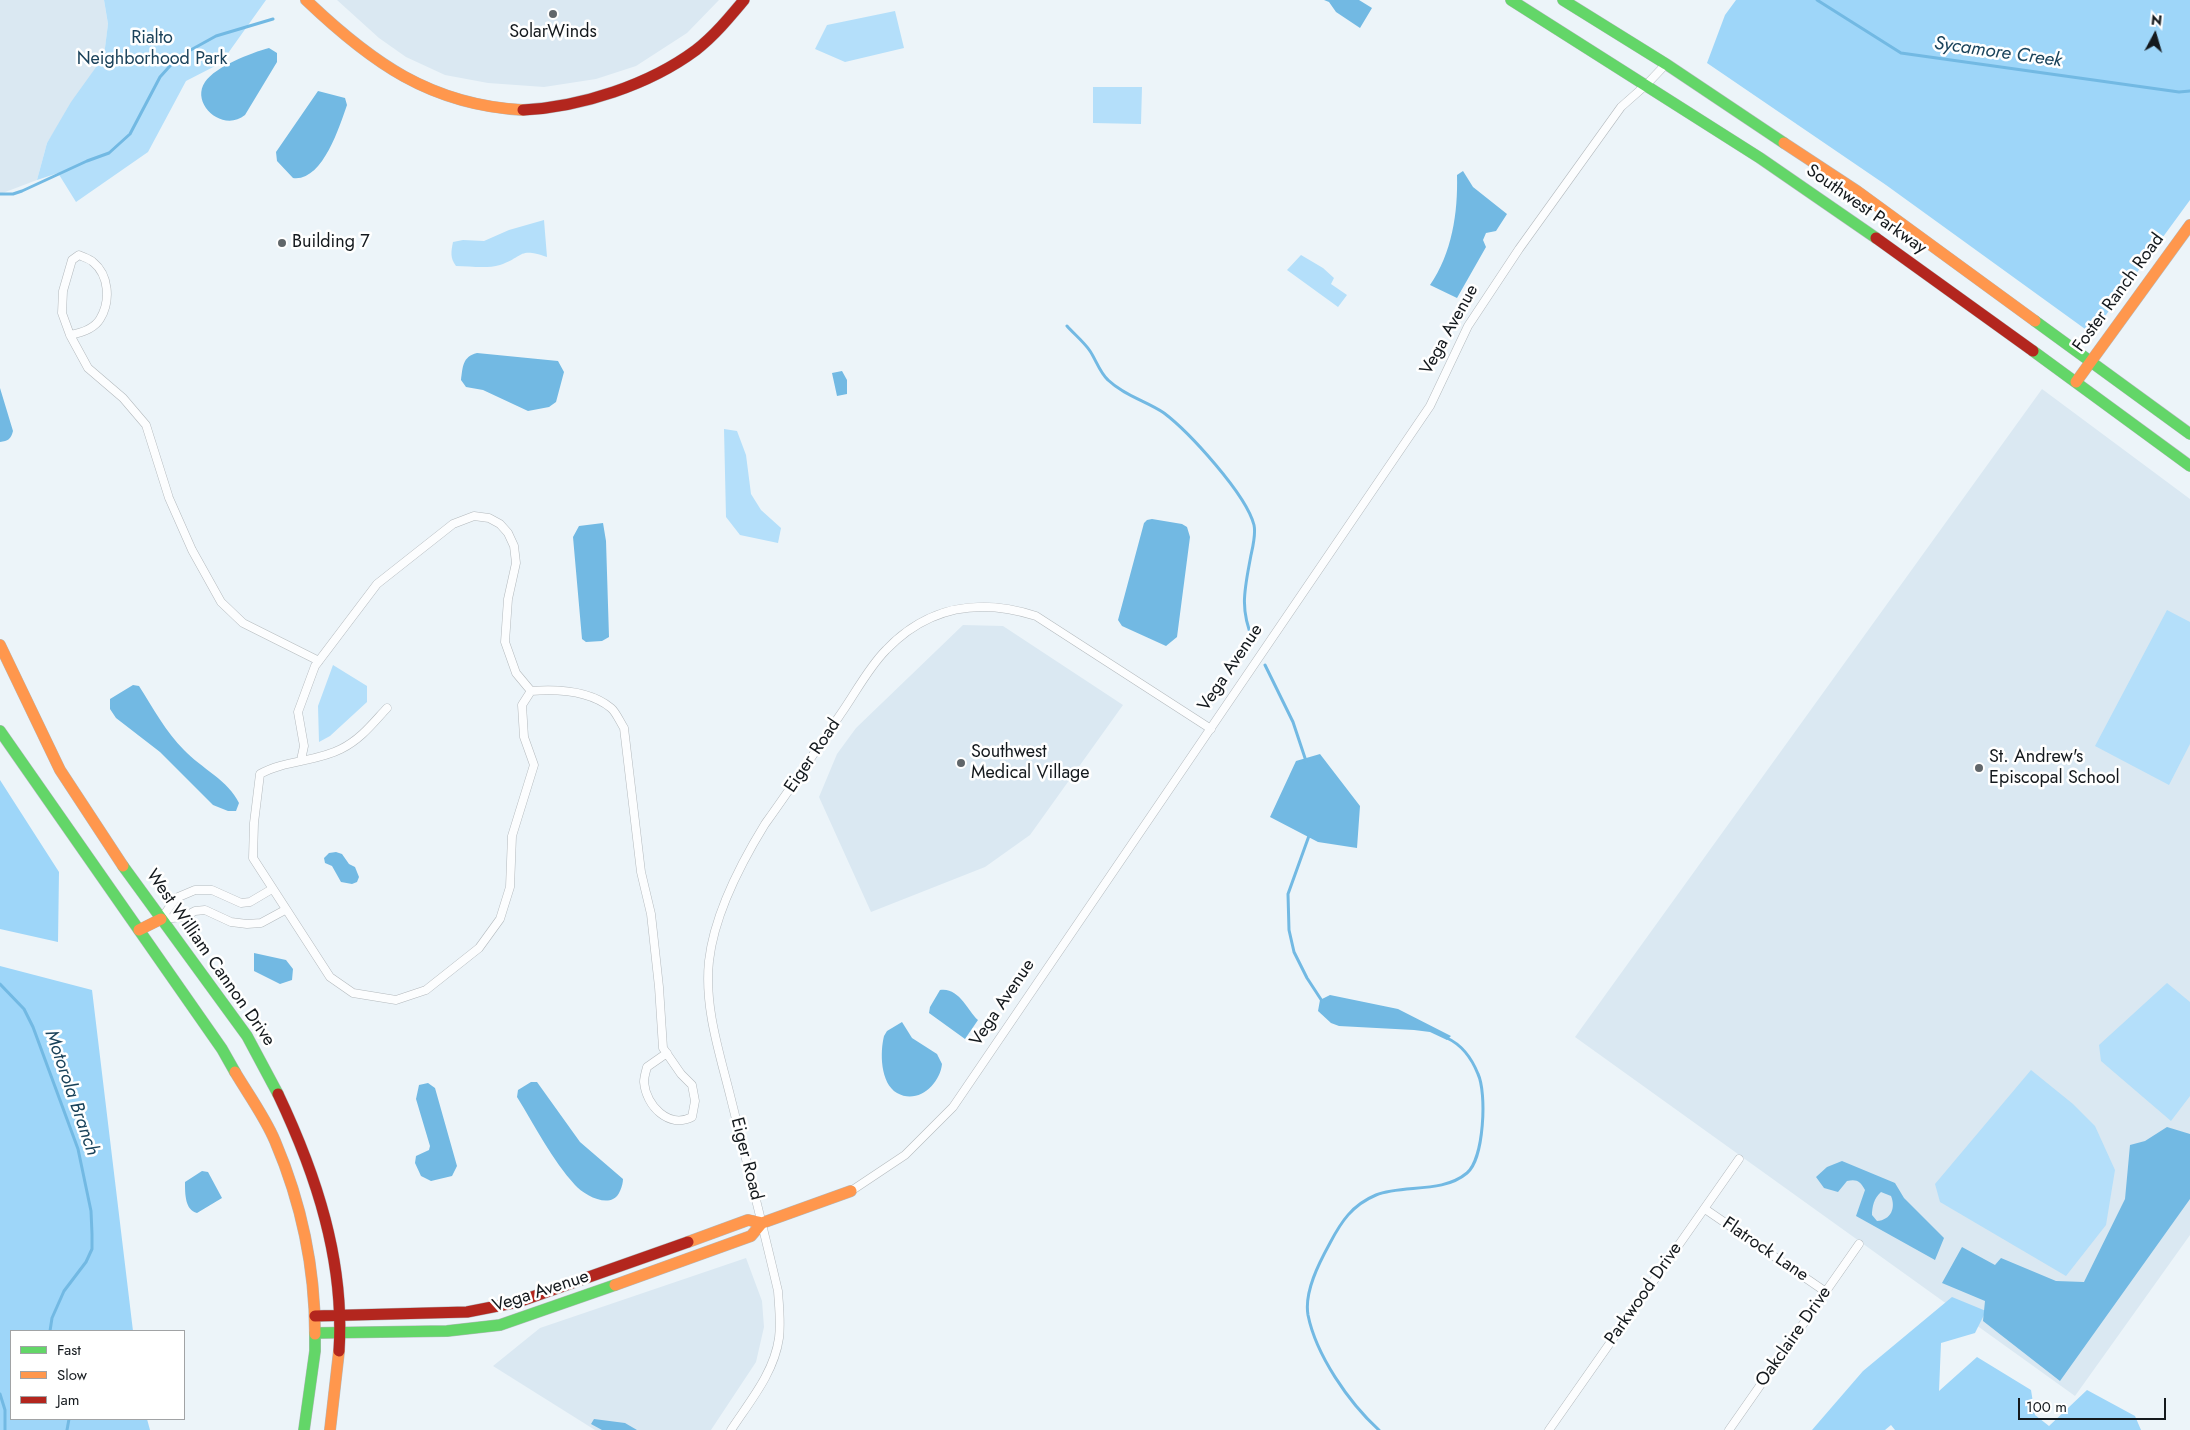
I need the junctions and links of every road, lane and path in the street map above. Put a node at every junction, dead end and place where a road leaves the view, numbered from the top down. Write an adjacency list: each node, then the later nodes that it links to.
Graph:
1 (306, 0): 2 (main road)
2 (744, 0)
3 (1511, 0): 6 (main road, Southwest Parkway)
4 (1563, 0): 5 (main road, Southwest Parkway)
5 (1666, 64): 6 (street, Vega Avenue); 9 (main road, Southwest Parkway)
6 (1647, 84): 10 (main road, Southwest Parkway); 17 (street, Vega Avenue)
7 (2190, 225): 9 (main road, Foster Ranch Road)
8 (70, 335): 8 (street); 14 (street)
9 (2090, 362): 10 (main road, Foster Ranch Road); 11 (main road, Southwest Parkway)
10 (2076, 382): 12 (main road, Southwest Parkway)
11 (2190, 434)
12 (2190, 466)
13 (0, 645): 22 (main road, West William Cannon Drive)
14 (319, 661): 15 (street); 19 (street)
15 (531, 690): 21 (street); 24 (street)
16 (387, 708): 19 (street)
17 (1211, 729): 26 (street, Vega Avenue); 28 (street, Eiger Road)
18 (0, 731): 23 (main road)
19 (301, 760): 20 (street)
20 (272, 889): 21 (street); 22 (street)
21 (285, 910): 22 (street)
22 (161, 919): 23 (main road); 31 (main road, West William Cannon Drive)
23 (139, 930): 32 (main road)
24 (667, 1053): 24 (street)
25 (1739, 1159): 27 (street, Parkwood Drive)
26 (851, 1191): 28 (main road, Vega Avenue)
27 (1705, 1209): 30 (street, Flatrock Lane); 38 (street, Parkwood Drive)
28 (762, 1223): 31 (main road, Vega Avenue); 34 (main road, Vega Avenue); 37 (street, Eiger Road)
29 (1859, 1244): 30 (street, Oakclaire Drive)
30 (1826, 1292): 39 (street, Oakclaire Drive)
31 (339, 1315): 32 (main road, Vega Avenue); 34 (main road, West William Cannon Drive)
32 (315, 1316): 33 (main road)
33 (315, 1333): 34 (main road, Vega Avenue); 35 (main road)
34 (339, 1333): 36 (main road, West William Cannon Drive)
35 (304, 1430)
36 (330, 1430)
37 (732, 1430)
38 (1549, 1430)
39 (1729, 1430)

